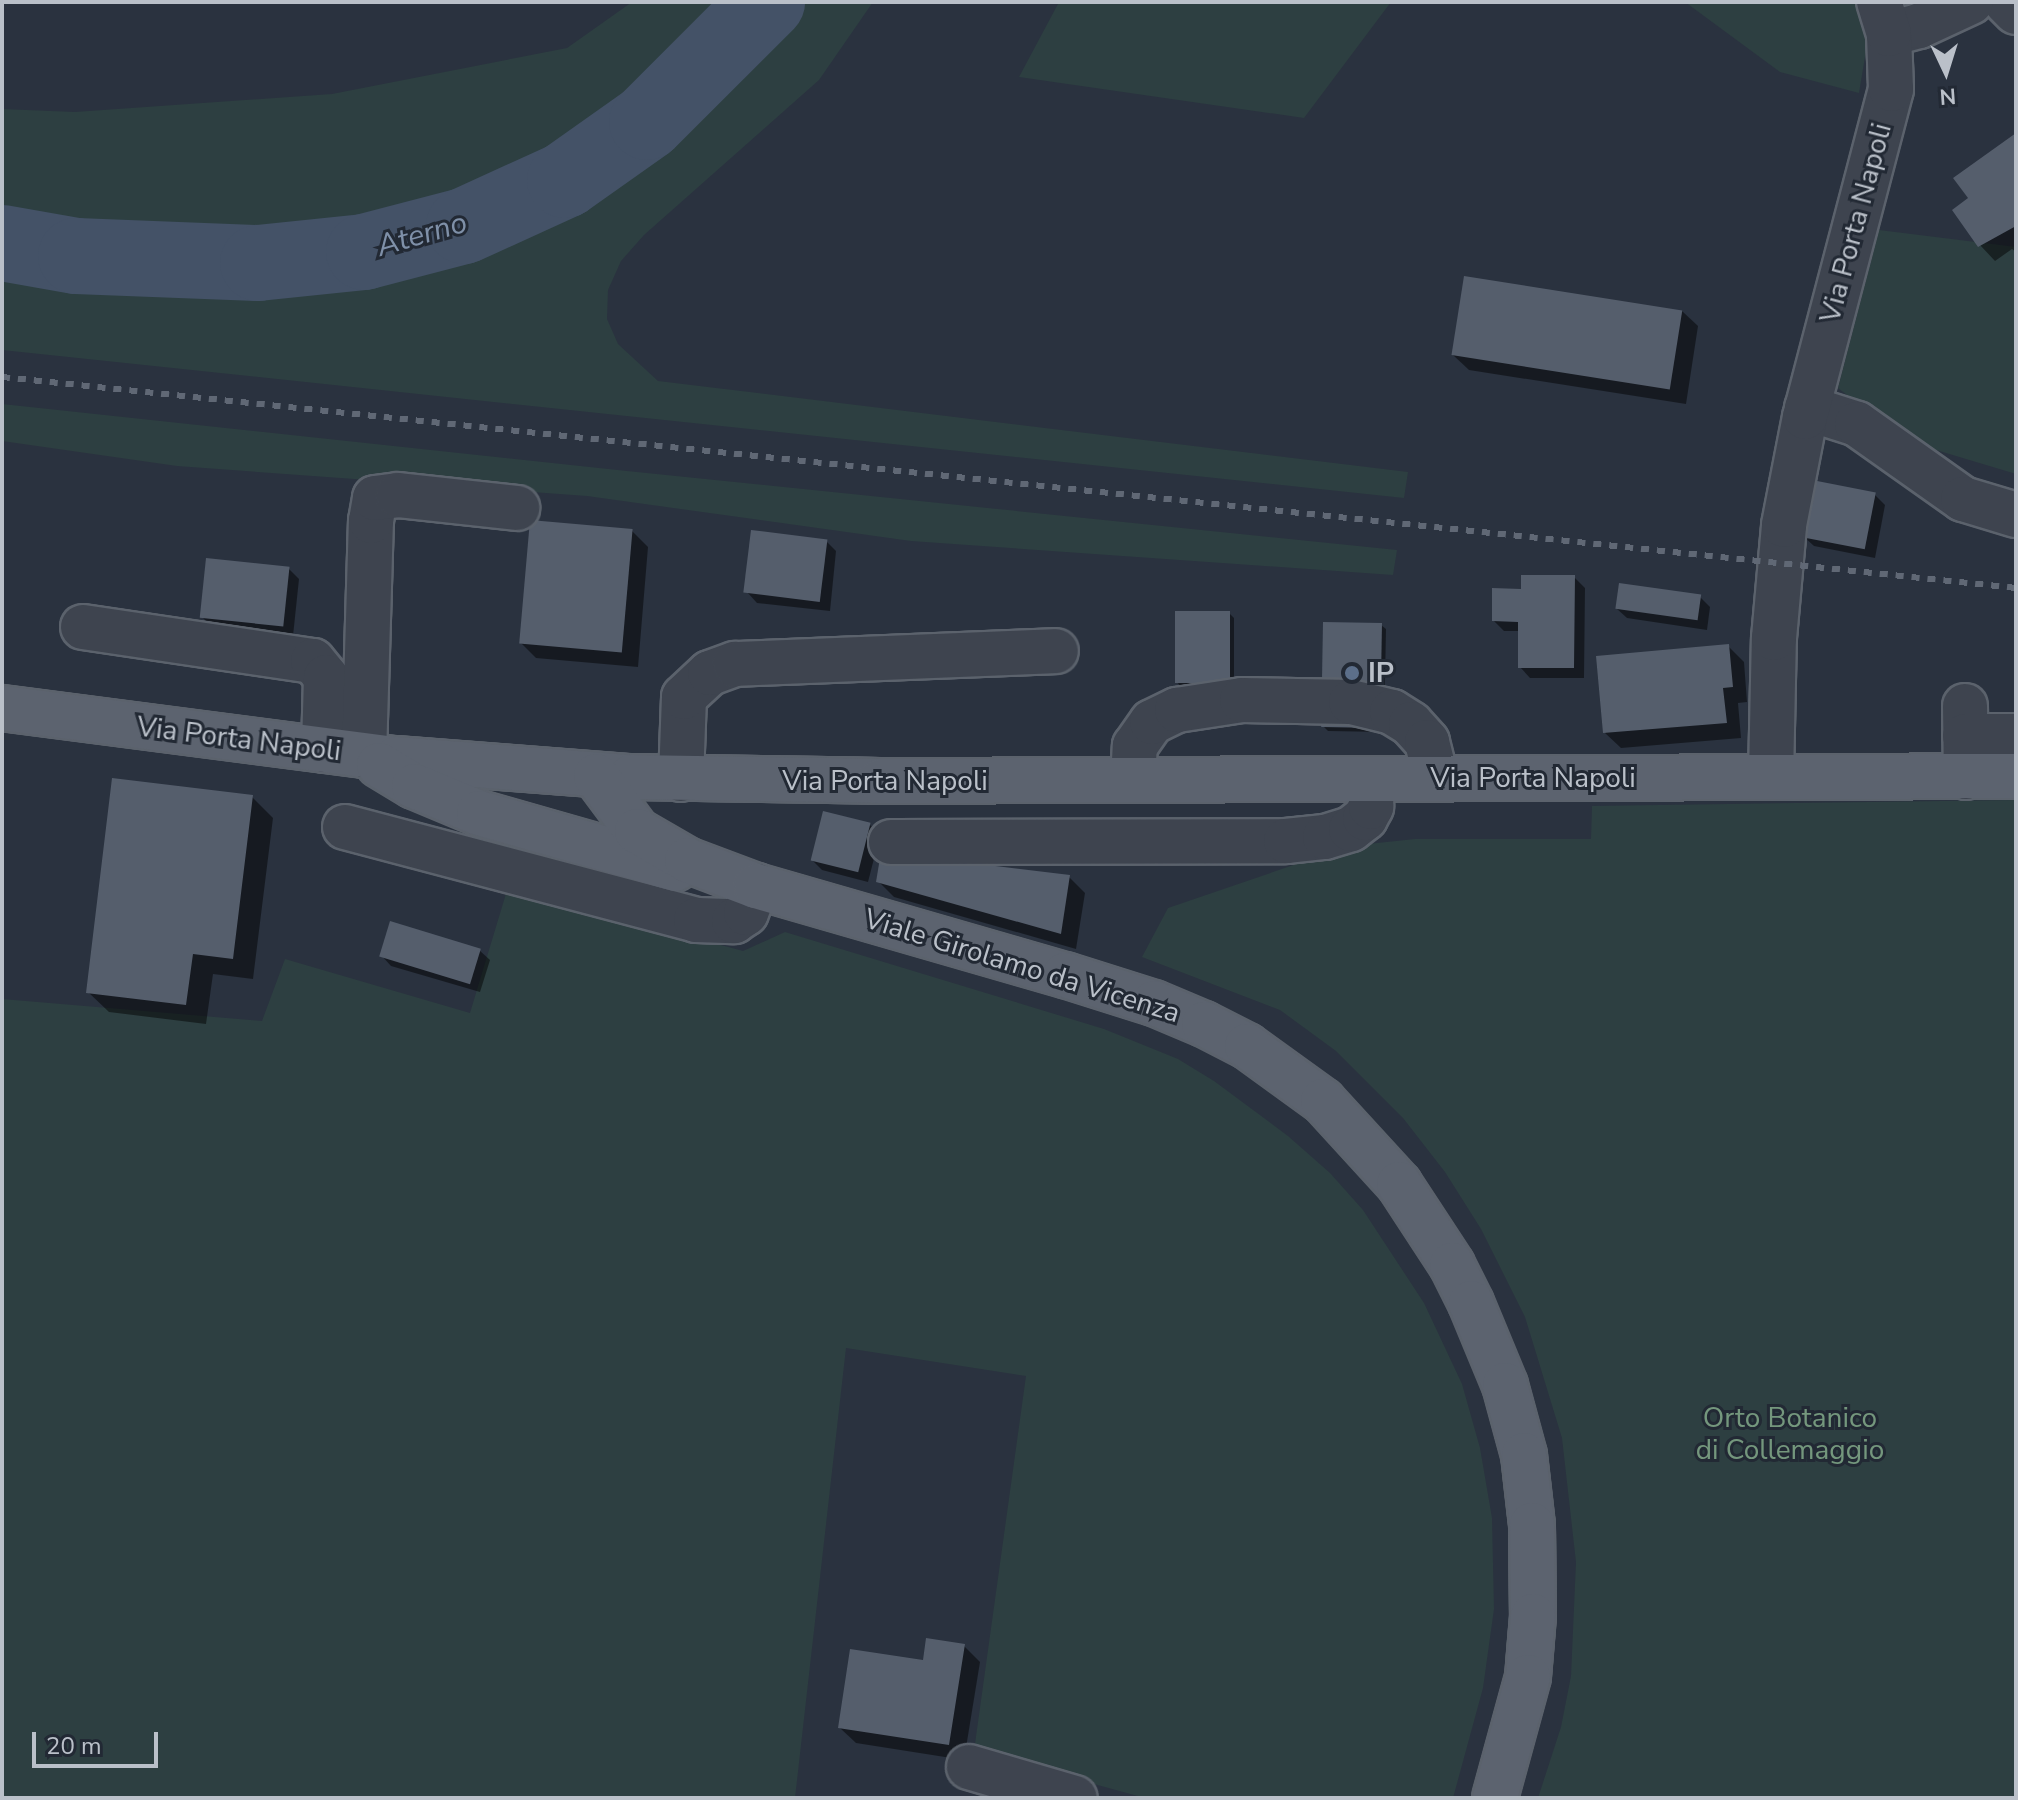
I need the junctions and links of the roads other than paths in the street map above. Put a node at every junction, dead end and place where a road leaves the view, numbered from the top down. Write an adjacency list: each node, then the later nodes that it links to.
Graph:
1 (1971, 2): 4 (street)
2 (2006, 2): 3 (street)
3 (2016, 12)
4 (1884, 18): 5 (street, Via Porta Napoli)
5 (1807, 408): 7 (street); 18 (street, Via Porta Napoli)
6 (517, 508): 15 (street)
7 (2016, 515)
8 (83, 627): 15 (street)
9 (1056, 651): 20 (street)
10 (2, 693): 12 (street)
11 (2, 708): 12 (main road, Via Porta Napoli)
12 (59, 715): 15 (main road, Via Porta Napoli)
13 (2016, 736): 14 (street)
14 (1965, 739): 17 (main road, Via Porta Napoli); 18 (main road, Via Porta Napoli)
15 (344, 753): 16 (main road, Via Porta Napoli); 26 (main road, Viale Girolamo da Vicenza)
16 (596, 776): 20 (main road, Via Porta Napoli); 24 (main road, Viale Girolamo da Vicenza); 26 (main road)
17 (2016, 776)
18 (1771, 777): 19 (main road, Via Porta Napoli)
19 (1436, 778): 21 (main road, Via Porta Napoli); 22 (street)
20 (681, 779): 22 (main road, Via Porta Napoli); 24 (main road)
21 (1372, 779): 22 (main road, Via Porta Napoli); 25 (street)
22 (1133, 780)
23 (345, 827): 27 (street)
24 (653, 842): 27 (main road, Viale Girolamo da Vicenza)
25 (891, 842)
26 (598, 848): 27 (main road, Viale Girolamo da Vicenza)
27 (756, 886): 30 (main road, Viale Girolamo da Vicenza)
28 (969, 1767): 29 (street)
29 (1075, 1798)
30 (1495, 1798)

